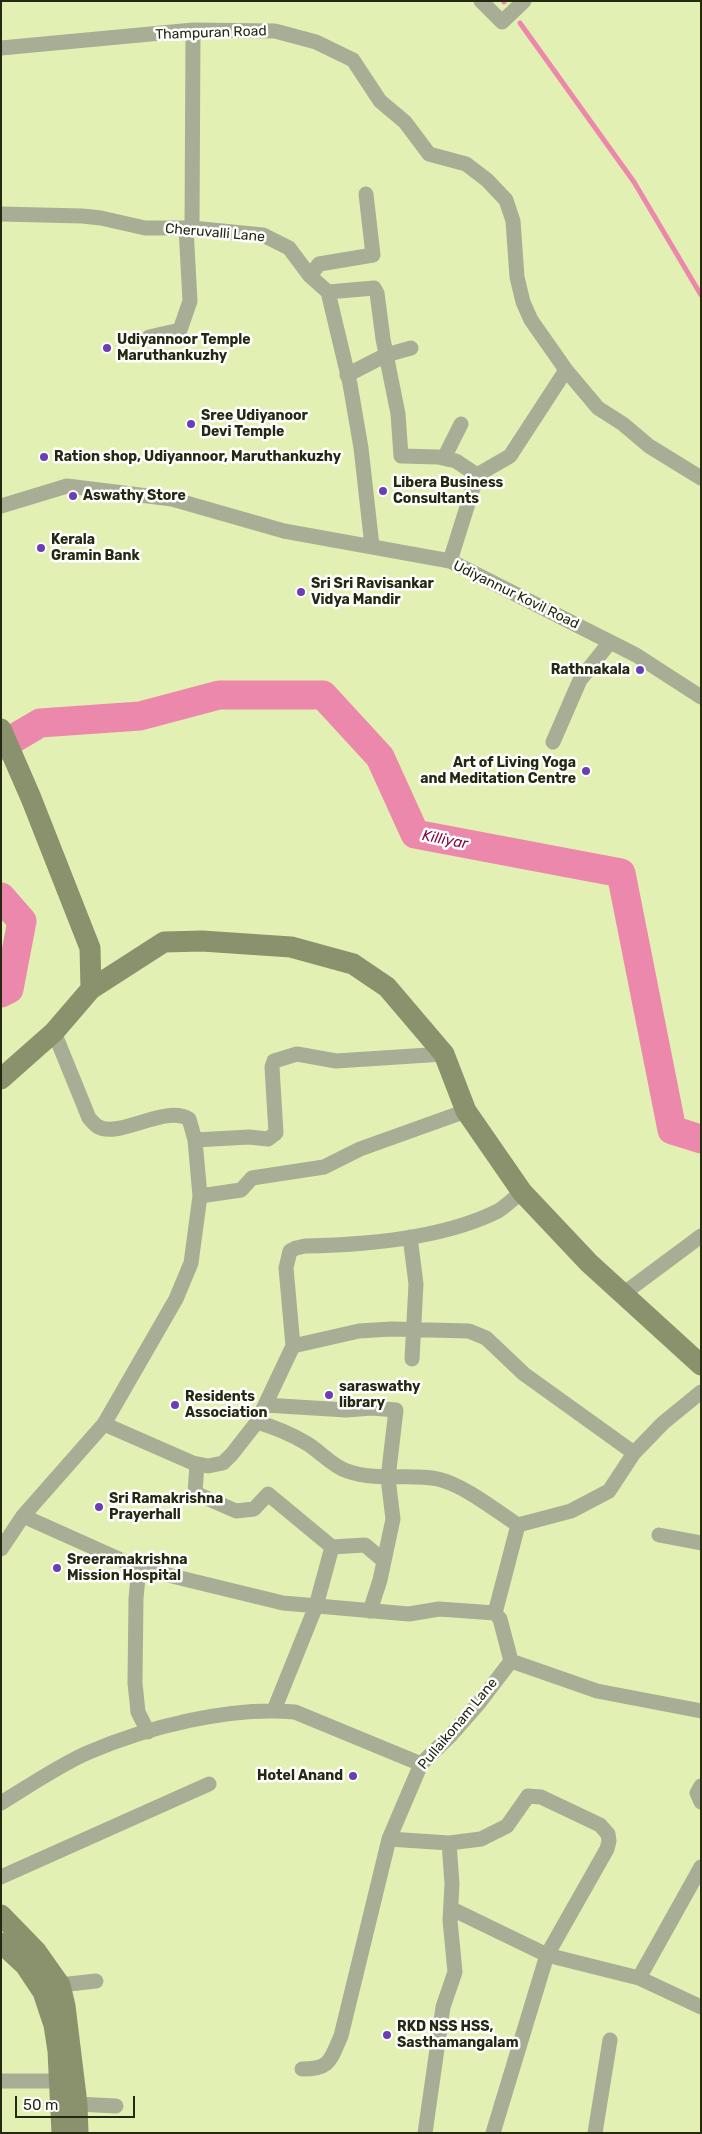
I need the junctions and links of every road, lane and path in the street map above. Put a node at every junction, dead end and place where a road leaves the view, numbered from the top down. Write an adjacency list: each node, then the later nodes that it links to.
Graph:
1 (481, 1): 2 (street)
2 (524, 1)
3 (193, 30): 4 (street, Thampuran Road); 7 (street); 13 (street, Thampuran Road)
4 (1, 48)
5 (366, 194): 8 (street)
6 (1, 214): 7 (street, Cheruvalli Lane)
7 (189, 228): 8 (street, Cheruvalli Lane); 10 (street)
8 (310, 276): 9 (street, Cheruvalli Lane)
9 (328, 292): 12 (street); 14 (street)
10 (149, 337)
11 (412, 348): 12 (street)
12 (386, 355): 14 (street); 16 (street)
13 (566, 370): 17 (street); 18 (street, Thampuran Road)
14 (347, 375): 20 (street)
15 (461, 424): 16 (street)
16 (444, 458): 17 (street)
17 (477, 475): 21 (street)
18 (701, 478)
19 (1, 506): 20 (street, Udiyannur Kovil Road)
20 (372, 546): 21 (street, Udiyannur Kovil Road)
21 (450, 561): 22 (street, Udiyannur Kovil Road)
22 (610, 642): 23 (street, Udiyannur Kovil Road); 25 (street)
23 (701, 697)
24 (1, 730): 26 (main road)
25 (553, 742)
26 (91, 988): 27 (main road); 28 (main road)
27 (54, 1032): 29 (main road); 31 (street)
28 (444, 1054): 30 (main road); 31 (street)
29 (1, 1079)
30 (466, 1111): 32 (main road); 33 (street)
31 (195, 1140): 33 (street)
32 (522, 1192): 35 (street); 36 (main road)
33 (200, 1196): 44 (street)
34 (701, 1236): 36 (street)
35 (410, 1237): 37 (street); 38 (street)
36 (623, 1294): 40 (main road)
37 (412, 1330): 38 (street); 39 (street); 45 (street)
38 (293, 1346): 42 (street)
39 (412, 1359)
40 (701, 1364)
41 (701, 1392): 45 (street)
42 (265, 1405): 43 (street); 47 (street)
43 (257, 1422): 46 (street); 47 (street)
44 (104, 1424): 46 (street); 48 (street)
45 (634, 1453): 49 (street)
46 (197, 1464): 52 (street)
47 (388, 1478): 49 (street); 54 (street)
48 (23, 1516): 53 (street); 55 (street)
49 (518, 1525): 58 (street)
50 (659, 1535): 51 (street)
51 (701, 1543)
52 (332, 1547): 54 (street); 56 (street)
53 (1, 1548)
54 (384, 1561): 57 (street)
55 (140, 1568): 56 (street); 62 (street)
56 (316, 1606): 57 (street); 60 (street)
57 (370, 1611): 58 (street)
58 (495, 1613): 59 (street)
59 (511, 1661): 61 (street); 63 (street, Pullaikonam Lane)
60 (274, 1710): 62 (street); 63 (street)
61 (701, 1711)
62 (148, 1732): 67 (street)
63 (421, 1764): 68 (street, Pullaikonam Lane)
64 (209, 1784): 71 (street)
65 (701, 1786): 66 (street)
66 (701, 1802)
67 (1, 1803)
68 (389, 1839): 69 (street); 81 (street, Pullaikonam Lane)
69 (449, 1843): 72 (street); 75 (street)
70 (700, 1871): 76 (street)
71 (1, 1877)
72 (452, 1909): 75 (street); 88 (street)
73 (1, 1915): 78 (main road)
74 (1, 1943): 83 (main road)
75 (547, 1955): 76 (street); 89 (street)
76 (639, 1978): 79 (street)
77 (96, 1981): 78 (street)
78 (60, 1985): 84 (main road)
79 (701, 2007)
80 (610, 2040): 90 (street)
81 (302, 2069)
82 (1, 2081): 83 (street)
83 (59, 2082): 86 (main road)
84 (77, 2104): 85 (street); 87 (main road)
85 (116, 2106)
86 (62, 2133)
87 (78, 2133)
88 (425, 2133)
89 (493, 2133)
90 (595, 2133)

